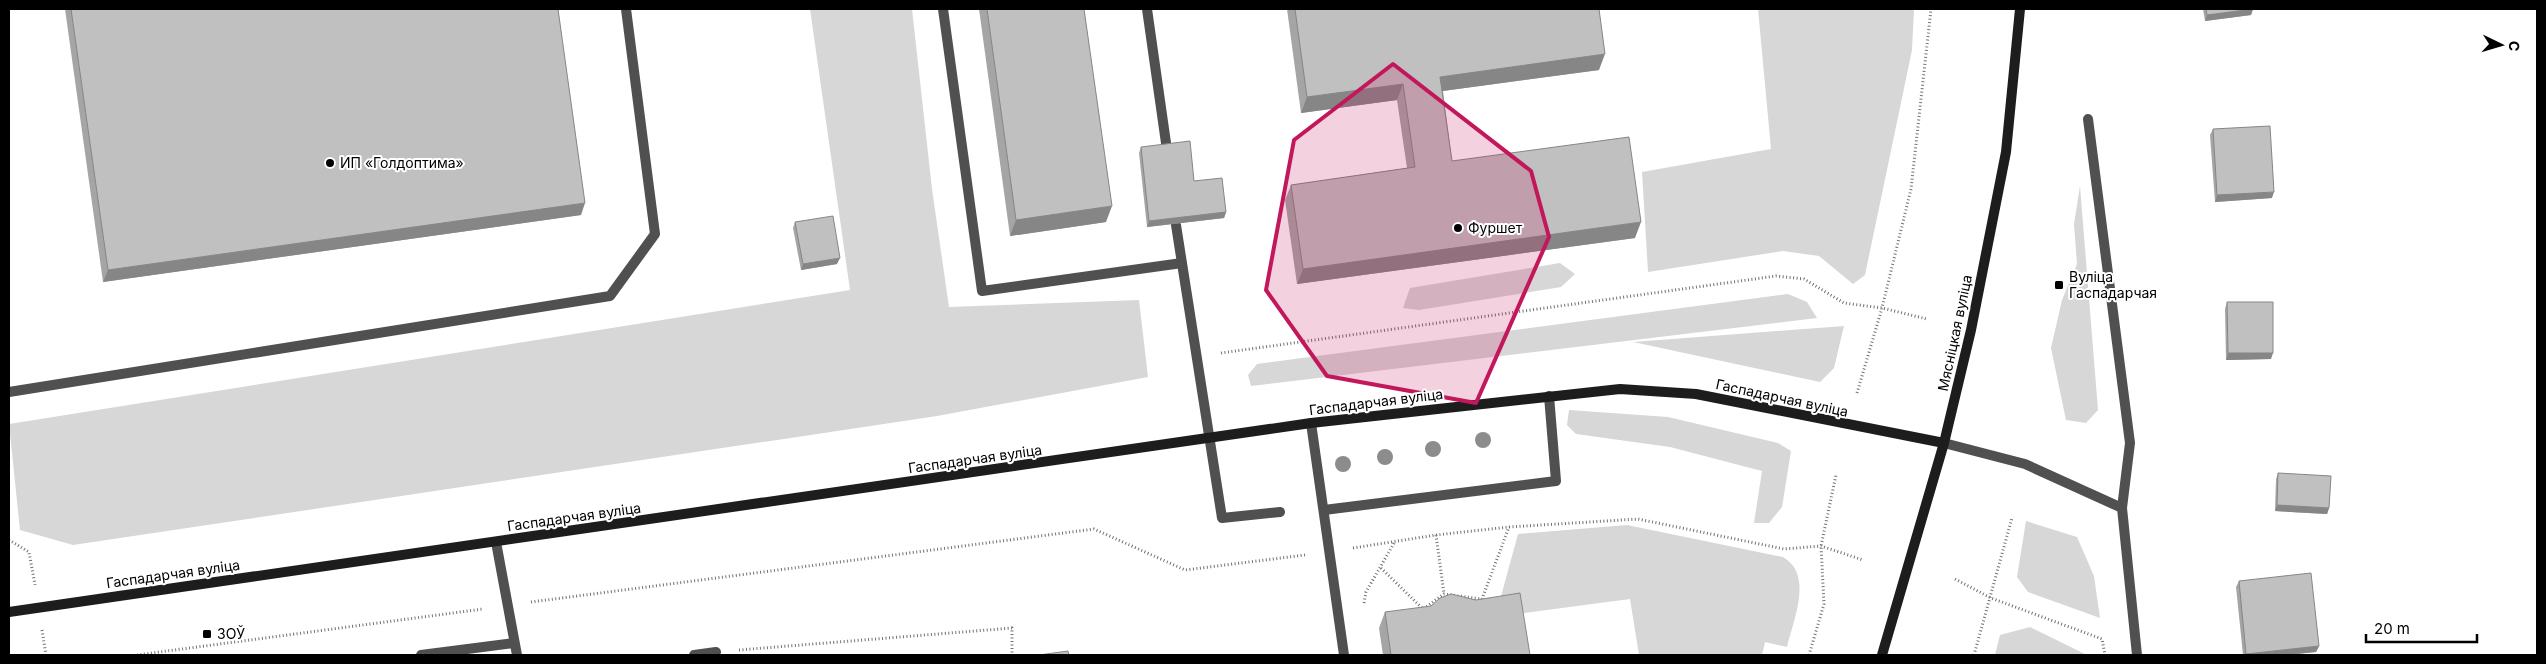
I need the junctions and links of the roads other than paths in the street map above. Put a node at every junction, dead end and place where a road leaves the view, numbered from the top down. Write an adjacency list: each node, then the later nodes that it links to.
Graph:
1 (626, 9): 9 (lane)
2 (943, 9): 8 (lane)
3 (1147, 9): 6 (lane)
4 (2020, 9): 13 (street, Мясніцкая вуліца)
5 (2088, 119): 14 (lane)
6 (1167, 150)
7 (1176, 225): 8 (lane)
8 (1182, 263): 12 (lane)
9 (9, 392)
10 (1549, 396): 11 (street, Гаспадарчая вуліца); 13 (street, Гаспадарчая вуліца); 15 (lane)
11 (1311, 423): 12 (street, Гаспадарчая вуліца); 15 (lane)
12 (1210, 438): 16 (lane); 17 (street, Гаспадарчая вуліца)
13 (1944, 443): 14 (lane); 26 (street, Мясніцкая вуліца)
14 (2122, 508): 27 (lane)
15 (1324, 510): 25 (lane)
16 (1280, 512)
17 (496, 542): 18 (street, Гаспадарчая вуліца); 19 (lane)
18 (9, 612)
19 (514, 643): 21 (lane); 23 (lane)
20 (716, 652): 24 (lane)
21 (434, 654): 22 (lane)
22 (421, 655)
23 (516, 655)
24 (694, 655)
25 (1344, 655)
26 (1882, 655)
27 (2137, 655)

